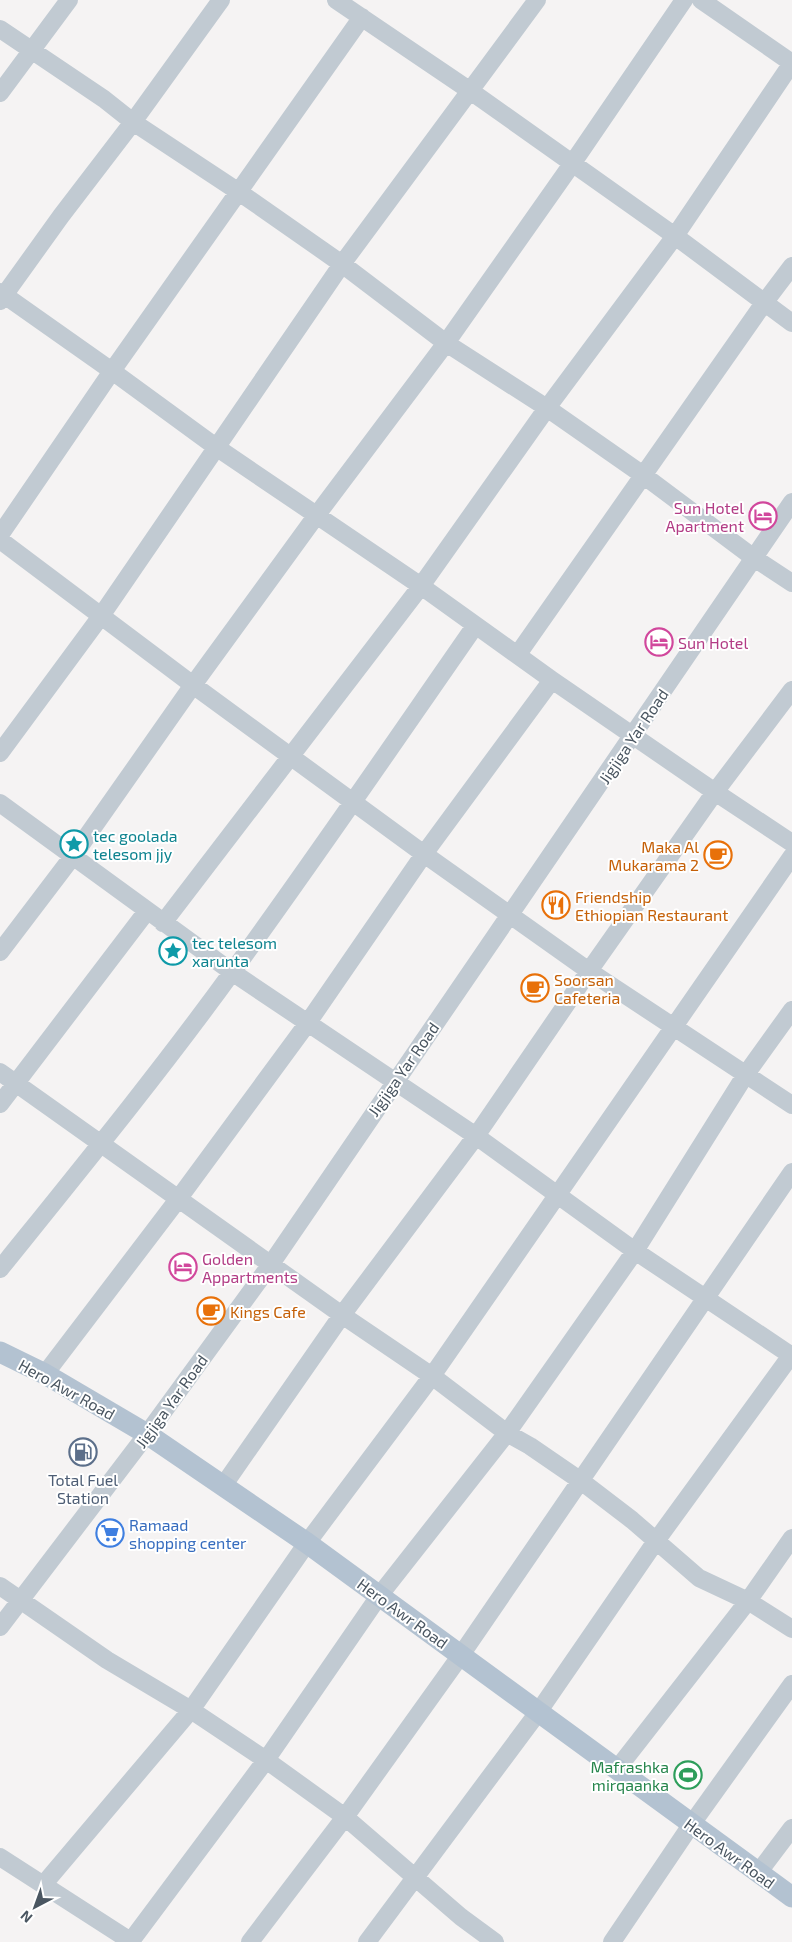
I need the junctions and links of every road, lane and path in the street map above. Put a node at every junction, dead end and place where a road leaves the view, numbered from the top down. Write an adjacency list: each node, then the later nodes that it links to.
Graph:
1 (69, 0): 9 (street)
2 (220, 0): 13 (street)
3 (336, 0): 7 (street)
4 (536, 0): 11 (street)
5 (684, 0): 14 (street)
6 (701, 0): 10 (street)
7 (362, 17): 11 (street); 15 (street)
8 (0, 29): 9 (street)
9 (30, 50): 12 (street); 13 (street)
10 (792, 63): 16 (street)
11 (469, 90): 14 (street); 17 (street)
12 (0, 93)
13 (133, 122): 15 (street); 19 (street)
14 (572, 164): 16 (street); 22 (street)
15 (239, 192): 17 (street); 23 (street)
16 (675, 236): 20 (street); 24 (street)
17 (342, 264): 22 (street); 25 (street)
18 (792, 266): 20 (street)
19 (1, 296): 23 (street)
20 (764, 303): 21 (street); 26 (street)
21 (792, 323)
22 (446, 343): 24 (street); 28 (street)
23 (112, 371): 25 (street); 29 (street)
24 (547, 408): 26 (street); 33 (street)
25 (216, 447): 28 (street); 34 (street)
26 (643, 475): 31 (street); 36 (street)
27 (792, 502): 31 (street, Jigjiga Yar Road)
28 (316, 516): 33 (street); 38 (street)
29 (0, 535)
30 (0, 540): 34 (street)
31 (754, 558): 32 (street); 40 (street, Jigjiga Yar Road)
32 (792, 583)
33 (421, 586): 35 (street); 42 (street)
34 (101, 616): 38 (street); 41 (street)
35 (475, 626): 36 (street); 44 (street)
36 (518, 654): 37 (street)
37 (552, 680): 40 (street); 47 (street)
38 (192, 685): 42 (street); 48 (street)
39 (792, 690): 43 (street)
40 (634, 735): 43 (street); 51 (street, Jigjiga Yar Road)
41 (0, 753)
42 (290, 756): 44 (street); 52 (street)
43 (715, 792): 46 (street); 54 (street)
44 (353, 802): 47 (street); 55 (street)
45 (0, 803): 48 (street)
46 (792, 843)
47 (424, 854): 51 (street); 57 (street)
48 (73, 856): 50 (street); 53 (street)
49 (792, 856): 58 (street)
50 (148, 911): 52 (street); 62 (street)
51 (511, 914): 54 (street); 61 (street, Jigjiga Yar Road)
52 (163, 923): 55 (street)
53 (0, 952)
54 (589, 971): 58 (street); 65 (street)
55 (232, 972): 57 (street); 66 (street)
56 (792, 1010): 60 (street)
57 (308, 1024): 61 (street); 69 (street)
58 (673, 1027): 60 (street); 68 (street)
59 (0, 1072): 62 (street)
60 (746, 1074): 64 (street); 70 (street)
61 (394, 1082): 65 (street); 71 (street, Jigjiga Yar Road)
62 (16, 1084): 63 (street); 66 (street)
63 (0, 1104)
64 (792, 1105)
65 (476, 1136): 68 (street); 74 (street)
66 (101, 1143): 69 (street); 72 (street)
67 (792, 1172): 73 (street)
68 (557, 1194): 70 (street); 78 (street)
69 (179, 1198): 71 (street); 77 (street)
70 (635, 1251): 73 (street); 79 (street)
71 (271, 1264): 74 (street); 80 (street, Jigjiga Yar Road)
72 (0, 1269)
73 (705, 1299): 76 (street); 81 (street)
74 (342, 1316): 78 (street); 82 (street)
75 (0, 1352): 77 (main road, Hero Awr Road)
76 (792, 1355): 84 (street)
77 (45, 1374): 80 (main road, Hero Awr Road)
78 (432, 1376): 79 (street); 85 (street)
79 (507, 1433): 81 (street); 87 (street)
80 (147, 1434): 82 (main road, Hero Awr Road); 88 (street, Jigjiga Yar Road)
81 (581, 1481): 84 (street); 92 (street)
82 (223, 1486): 85 (main road, Hero Awr Road)
83 (792, 1538): 89 (street)
84 (656, 1541): 89 (street); 95 (street)
85 (307, 1543): 87 (main road, Hero Awr Road); 94 (street)
86 (0, 1586): 88 (street)
87 (379, 1596): 92 (main road, Hero Awr Road); 96 (street)
88 (20, 1600): 90 (street, Jigjiga Yar Road); 94 (street)
89 (748, 1601): 91 (street); 97 (street)
90 (0, 1626)
91 (792, 1629)
92 (461, 1655): 95 (main road, Hero Awr Road); 98 (street)
93 (792, 1684): 99 (street)
94 (191, 1710): 96 (street); 104 (street)
95 (539, 1711): 97 (main road, Hero Awr Road); 103 (street)
96 (266, 1760): 98 (street); 106 (street)
97 (617, 1769): 99 (main road, Hero Awr Road)
98 (345, 1817): 103 (street); 107 (street)
99 (691, 1825): 102 (main road, Hero Awr Road); 110 (street)
100 (792, 1828): 102 (street)
101 (0, 1857): 104 (street)
102 (758, 1873): 105 (main road, Hero Awr Road)
103 (416, 1878): 108 (street); 109 (street)
104 (43, 1885): 106 (street)
105 (792, 1897)
106 (131, 1942)
107 (250, 1942)
108 (367, 1942)
109 (495, 1942)
110 (612, 1942)

